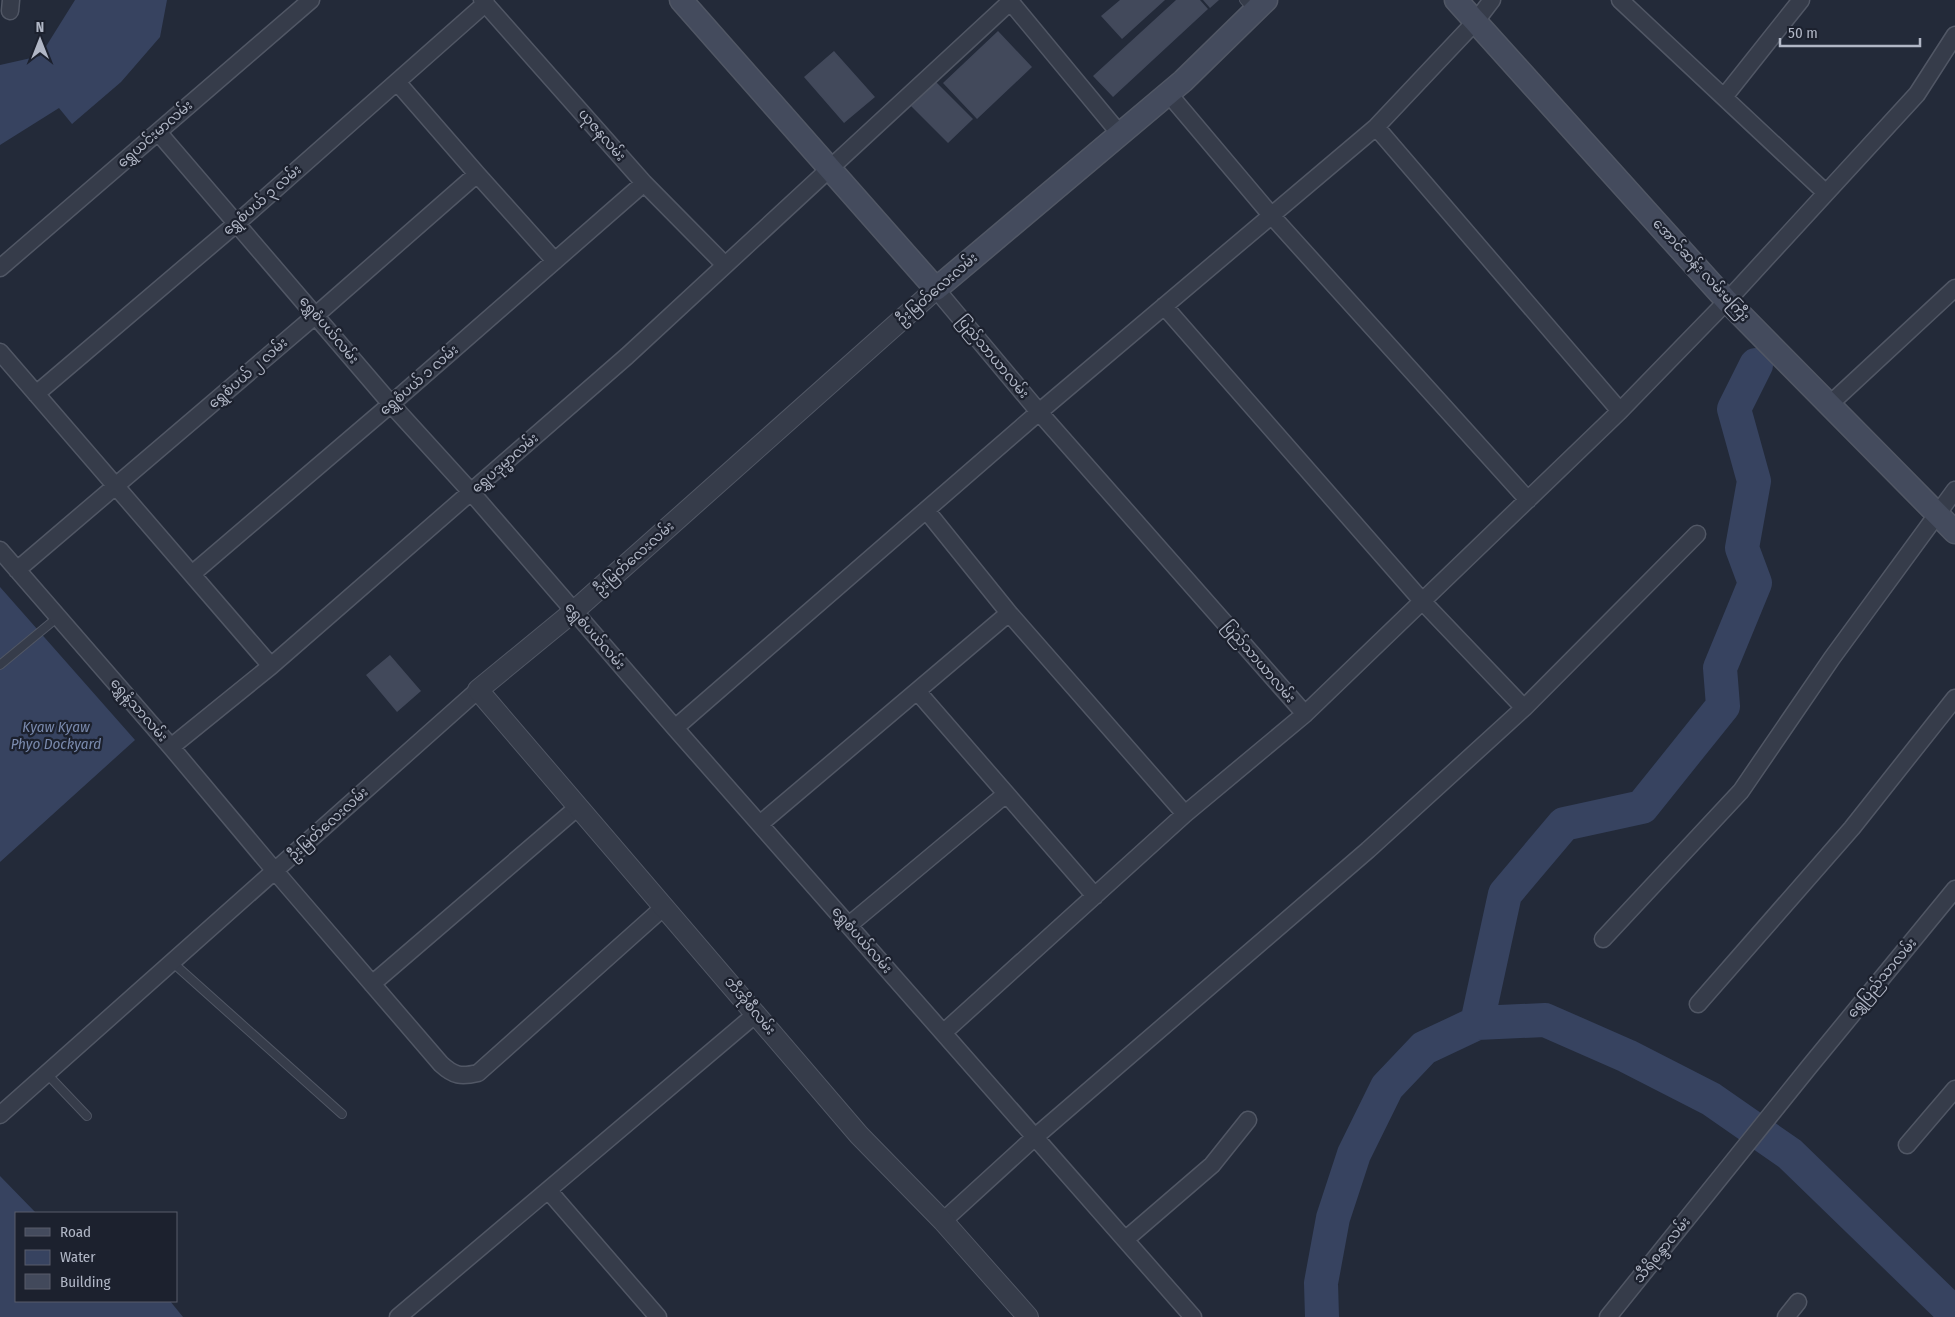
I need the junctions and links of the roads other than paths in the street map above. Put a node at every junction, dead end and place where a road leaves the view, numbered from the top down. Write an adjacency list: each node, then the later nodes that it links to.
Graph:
1 (311, 0): 16 (street, ရွှေယင်းမာလမ်း)
2 (1456, 0): 10 (main road, အောင်ဆန်း လမ်းမကြီး)
3 (1492, 0): 10 (street)
4 (1801, 0): 14 (street)
5 (683, 1): 18 (main road, ပြည်သာယာလမ်း)
6 (484, 2): 12 (street, ရွှေစံပယ် ၃ လမ်း); 20 (street, ယုဇနလမ်း)
7 (1015, 2): 17 (street); 18 (street, ရွှေပဒုမ္မာလမ်း)
8 (1627, 2): 14 (street)
9 (1255, 4): 13 (main road, ဦးမြတ်လေးလမ်း)
10 (1476, 21): 15 (street); 29 (main road, အောင်ဆန်း လမ်းမကြီး)
11 (1955, 35): 21 (street)
12 (397, 82): 19 (street); 23 (street, ရွှေစံပယ် ၃ လမ်း)
13 (1168, 93): 17 (main road, ဦးမြတ်လေးလမ်း); 22 (street)
14 (1724, 97): 21 (street)
15 (1376, 127): 22 (street); 37 (street)
16 (158, 132): 23 (street, ရွှေစံပယ်လမ်း); 26 (street, ရွှေယင်းမာလမ်း)
17 (1120, 134): 28 (main road, ဦးမြတ်လေးလမ်း)
18 (830, 169): 25 (street, ရွှေပဒုမ္မာလမ်း); 28 (main road, ပြည်သာယာလမ်း)
19 (477, 174): 24 (street); 31 (street, ရွှေစံပယ် ၂ လမ်း)
20 (644, 183): 24 (street, ရွှေစံပယ် ၁ လမ်း); 25 (street, ယုဇနလမ်း)
21 (1826, 193): 29 (street)
22 (1271, 215): 30 (street); 41 (street)
23 (237, 223): 31 (street, ရွှေစံပယ်လမ်း); 33 (street, ရွှေစံပယ် ၃ လမ်း)
24 (555, 260): 34 (street, ရွှေစံပယ် ၁ လမ်း)
25 (726, 265): 40 (street, ရွှေပဒုမ္မာလမ်း)
26 (0, 268)
27 (1955, 288): 35 (street)
28 (936, 289): 36 (street, ပြည်သာယာလမ်း); 50 (street, ဦးမြတ်လေးလမ်း)
29 (1728, 301): 35 (main road, အောင်ဆန်း လမ်းမကြီး); 37 (street)
30 (1164, 306): 36 (street); 49 (street)
31 (316, 315): 34 (street, ရွှေစံပယ်လမ်း); 38 (street, ရွှေစံပယ် ၂ လမ်း)
32 (0, 352): 33 (street)
33 (36, 394): 38 (street)
34 (391, 404): 40 (street, ရွှေစံပယ်လမ်း); 48 (street, ရွှေစံပယ် ၁ လမ်း)
35 (1830, 404): 43 (main road, အောင်ဆန်း လမ်းမကြီး)
36 (1039, 412): 42 (street); 59 (street, ပြည်သာယာလမ်း)
37 (1620, 412): 41 (street)
38 (116, 486): 47 (street, ရွှေစံပယ် ၂ လမ်း); 48 (street)
39 (1955, 490): 43 (street)
40 (471, 492): 50 (street, ရွှေစံပယ်လမ်း); 54 (street, ရွှေပဒုမ္မာလမ်း)
41 (1528, 500): 49 (street)
42 (926, 510): 51 (street); 60 (street)
43 (1937, 513): 44 (main road, အောင်ဆန်း လမ်းမကြီး); 71 (street)
44 (1955, 532)
45 (1697, 534): 58 (street)
46 (0, 550): 47 (street, ရွှေနံ့သာလမ်း)
47 (17, 570): 52 (street, ရွှေနံ့သာလမ်း)
48 (192, 574): 54 (street)
49 (1423, 602): 58 (street); 59 (street)
50 (574, 612): 55 (street, ဦးမြတ်လေးလမ်း); 60 (street, ရွှေစံပယ်လမ်း)
51 (1009, 613): 56 (street); 64 (street)
52 (58, 616): 53 (lane); 61 (street, ရွှေနံ့သာလမ်း)
53 (0, 665)
54 (271, 666): 61 (street, ရွှေပဒုမ္မာလမ်း)
55 (478, 690): 63 (street, ဘီအိုစီလမ်း); 66 (street, ဦးမြတ်လေးလမ်း)
56 (917, 690): 62 (street); 65 (street)
57 (1955, 698): 74 (street)
58 (1524, 708): 83 (street)
59 (1305, 714): 64 (street)
60 (675, 728): 65 (street, ရွှေစံပယ်လမ်း)
61 (172, 747): 66 (street, ရွှေနံ့သာလမ်း)
62 (1006, 794): 68 (street); 70 (street)
63 (578, 807): 69 (street, ဘီအိုစီလမ်း); 73 (street)
64 (1185, 814): 68 (street)
65 (760, 824): 70 (street, ရွှေစံပယ်လမ်း)
66 (275, 871): 72 (street, ဦးမြတ်လေးလမ်း); 73 (street, ရွှေနံ့သာလမ်း)
67 (1955, 890): 85 (street, ရွှေပြည်သာလမ်း)
68 (1095, 896): 76 (street)
69 (664, 907): 73 (street, ရွှေနံ့သာလမ်း); 75 (street, ဘီအိုစီလမ်း)
70 (849, 925): 76 (street, ရွှေစံပယ်လမ်း)
71 (1602, 939)
72 (172, 962): 77 (street, ဦးမြတ်လေးလမ်း); 79 (lane)
73 (372, 984)
74 (1698, 1004)
75 (756, 1014): 86 (street); 87 (street, ဘီအိုစီလမ်း)
76 (943, 1033): 83 (street, ရွှေစံပယ်လမ်း)
77 (47, 1074): 80 (street, ဦးမြတ်လေးလမ်း); 81 (lane)
78 (1955, 1089): 84 (street)
79 (342, 1114)
80 (0, 1115)
81 (88, 1116)
82 (1248, 1120): 88 (street)
83 (1035, 1137): 87 (street); 88 (street, ရွှေစံပယ်လမ်း)
84 (1907, 1145)
85 (1716, 1182): 94 (street, သီရိစန္ဒာလမ်း)
86 (548, 1190): 90 (street); 91 (street)
87 (943, 1222): 92 (street, ဘီအိုစီလမ်း)
88 (1126, 1239): 93 (street, ရွှေစံပယ်လမ်း)
89 (1798, 1302): 95 (street)
90 (398, 1317)
91 (658, 1317)
92 (1028, 1317)
93 (1193, 1317)
94 (1608, 1317)
95 (1786, 1317)

